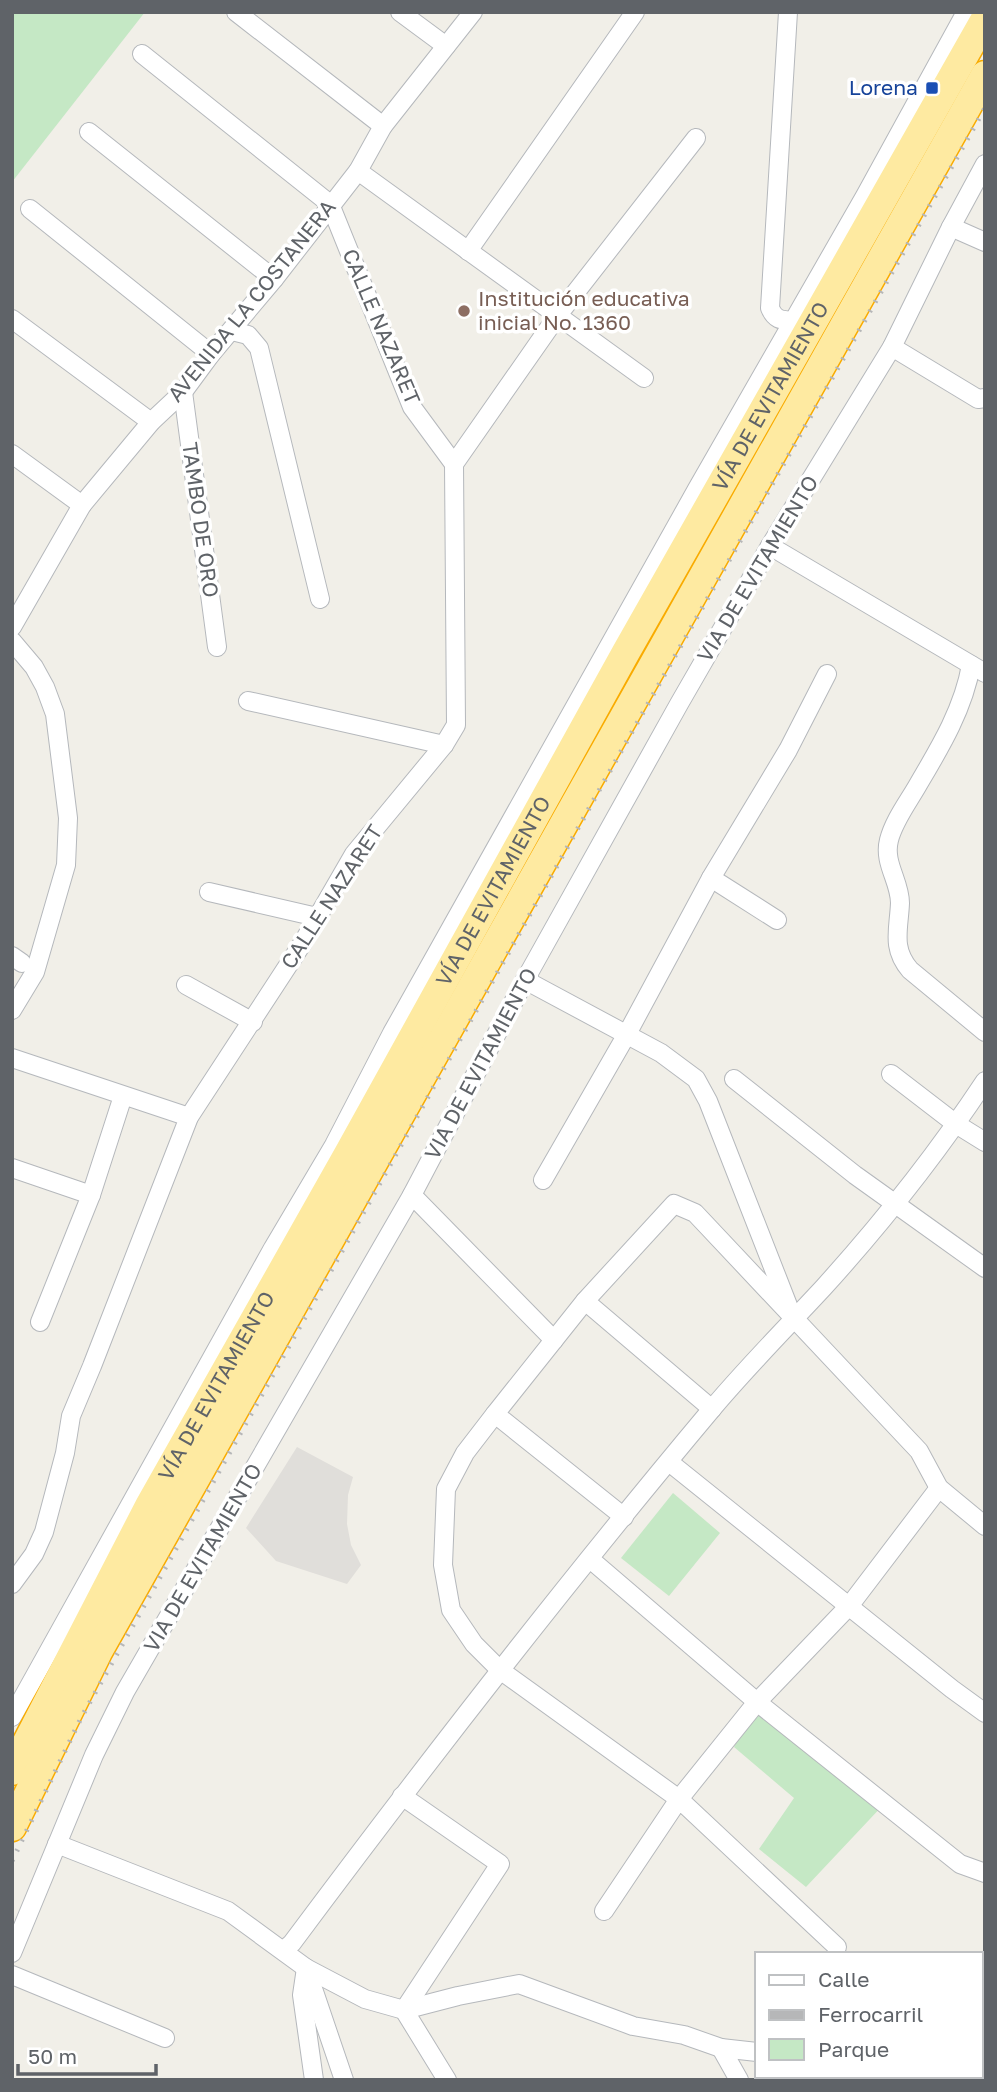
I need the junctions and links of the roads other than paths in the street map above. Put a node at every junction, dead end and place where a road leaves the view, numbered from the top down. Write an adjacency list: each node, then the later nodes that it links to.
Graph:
1 (236, 12): 11 (street)
2 (400, 12): 8 (street)
3 (472, 12): 8 (street, AVENIDA LA COSTANERA)
4 (635, 12): 20 (street)
5 (788, 12): 24 (street)
6 (966, 12): 24 (street)
7 (985, 19): 85 (highway, VÍA DE EVITAMIENTO)
8 (446, 46): 11 (street, AVENIDA LA COSTANERA)
9 (142, 54): 16 (street)
10 (985, 75): 88 (highway, VÍA DE EVITAMIENTO)
11 (383, 127): 15 (street, AVENIDA LA COSTANERA)
12 (89, 132): 21 (street)
13 (696, 138): 22 (street)
14 (985, 164): 18 (street, VIA DE EVITAMIENTO)
15 (358, 171): 16 (street, AVENIDA LA COSTANERA); 20 (street)
16 (330, 204): 21 (street, AVENIDA LA COSTANERA); 33 (street, CALLE NAZARET)
17 (30, 209): 27 (street)
18 (951, 226): 19 (street); 26 (street, VIA DE EVITAMIENTO)
19 (985, 242)
20 (468, 251): 22 (street)
21 (274, 279): 25 (street, AVENIDA LA COSTANERA)
22 (558, 315): 28 (street); 33 (street)
23 (12, 319): 31 (street)
24 (793, 321): 84 (street)
25 (232, 331): 27 (street, AVENIDA LA COSTANERA); 36 (street)
26 (892, 347): 30 (street); 35 (street, VIA DE EVITAMIENTO)
27 (211, 354): 29 (street, AVENIDA LA COSTANERA)
28 (644, 378)
29 (183, 392): 31 (street, AVENIDA LA COSTANERA); 39 (street, TAMBO DE ORO)
30 (985, 398)
31 (151, 422): 34 (street, AVENIDA LA COSTANERA)
32 (12, 454): 34 (street)
33 (454, 464): 43 (street, CALLE NAZARET)
34 (82, 505): 37 (street, AVENIDA LA COSTANERA)
35 (770, 546): 40 (street); 48 (street, VIA DE EVITAMIENTO)
36 (320, 599)
37 (12, 627)
38 (12, 641): 50 (street)
39 (216, 647)
40 (978, 669): 52 (street)
41 (827, 674): 44 (street)
42 (248, 701): 43 (street)
43 (443, 745): 46 (street, CALLE NAZARET)
44 (710, 878): 47 (street); 53 (street)
45 (209, 892): 46 (street)
46 (317, 917): 51 (street, CALLE NAZARET)
47 (777, 920)
48 (525, 980): 53 (street); 65 (street, VIA DE EVITAMIENTO)
49 (186, 985): 51 (street)
50 (12, 1010)
51 (253, 1022): 59 (street, CALLE NAZARET)
52 (985, 1032)
53 (628, 1034): 63 (street); 69 (street)
54 (12, 1058): 58 (street)
55 (891, 1074): 60 (street)
56 (734, 1079): 66 (street)
57 (985, 1081): 60 (street)
58 (123, 1096): 59 (street); 64 (street)
59 (189, 1117): 79 (street, CALLE NAZARET)
60 (956, 1125): 61 (street); 66 (street)
61 (985, 1142)
62 (12, 1168): 64 (street)
63 (543, 1180)
64 (91, 1195): 70 (street)
65 (412, 1195): 71 (street); 89 (street, VIA DE EVITAMIENTO)
66 (894, 1203): 67 (street); 69 (street)
67 (985, 1268)
68 (585, 1301): 69 (street); 71 (street); 72 (street)
69 (793, 1318): 72 (street); 75 (street)
70 (40, 1322)
71 (554, 1340): 73 (street)
72 (712, 1409): 74 (street)
73 (495, 1414): 76 (street); 81 (street)
74 (669, 1462): 76 (street); 80 (street)
75 (939, 1488): 77 (street); 80 (street)
76 (624, 1517): 78 (street)
77 (985, 1526)
78 (590, 1559): 81 (street); 82 (street)
79 (12, 1584)
80 (850, 1605): 82 (street); 83 (street)
81 (500, 1670): 86 (street); 87 (street)
82 (757, 1702): 87 (street); 90 (street)
83 (985, 1713)
84 (12, 1717)
85 (12, 1771)
86 (402, 1796): 93 (street); 97 (street)
87 (679, 1799): 91 (street); 92 (street)
88 (12, 1827)
89 (57, 1844): 93 (street); 94 (street, VIA DE EVITAMIENTO)
90 (985, 1873)
91 (604, 1911)
92 (837, 1947)
93 (284, 1950): 95 (street)
94 (12, 1953)
95 (306, 1968): 97 (street); 101 (street); 102 (street)
96 (12, 1975): 98 (street)
97 (404, 2010): 99 (street); 103 (street)
98 (165, 2038)
99 (721, 2048): 100 (street); 104 (street)
100 (755, 2052)
101 (314, 2080)
102 (344, 2080)
103 (447, 2080)
104 (739, 2080)

